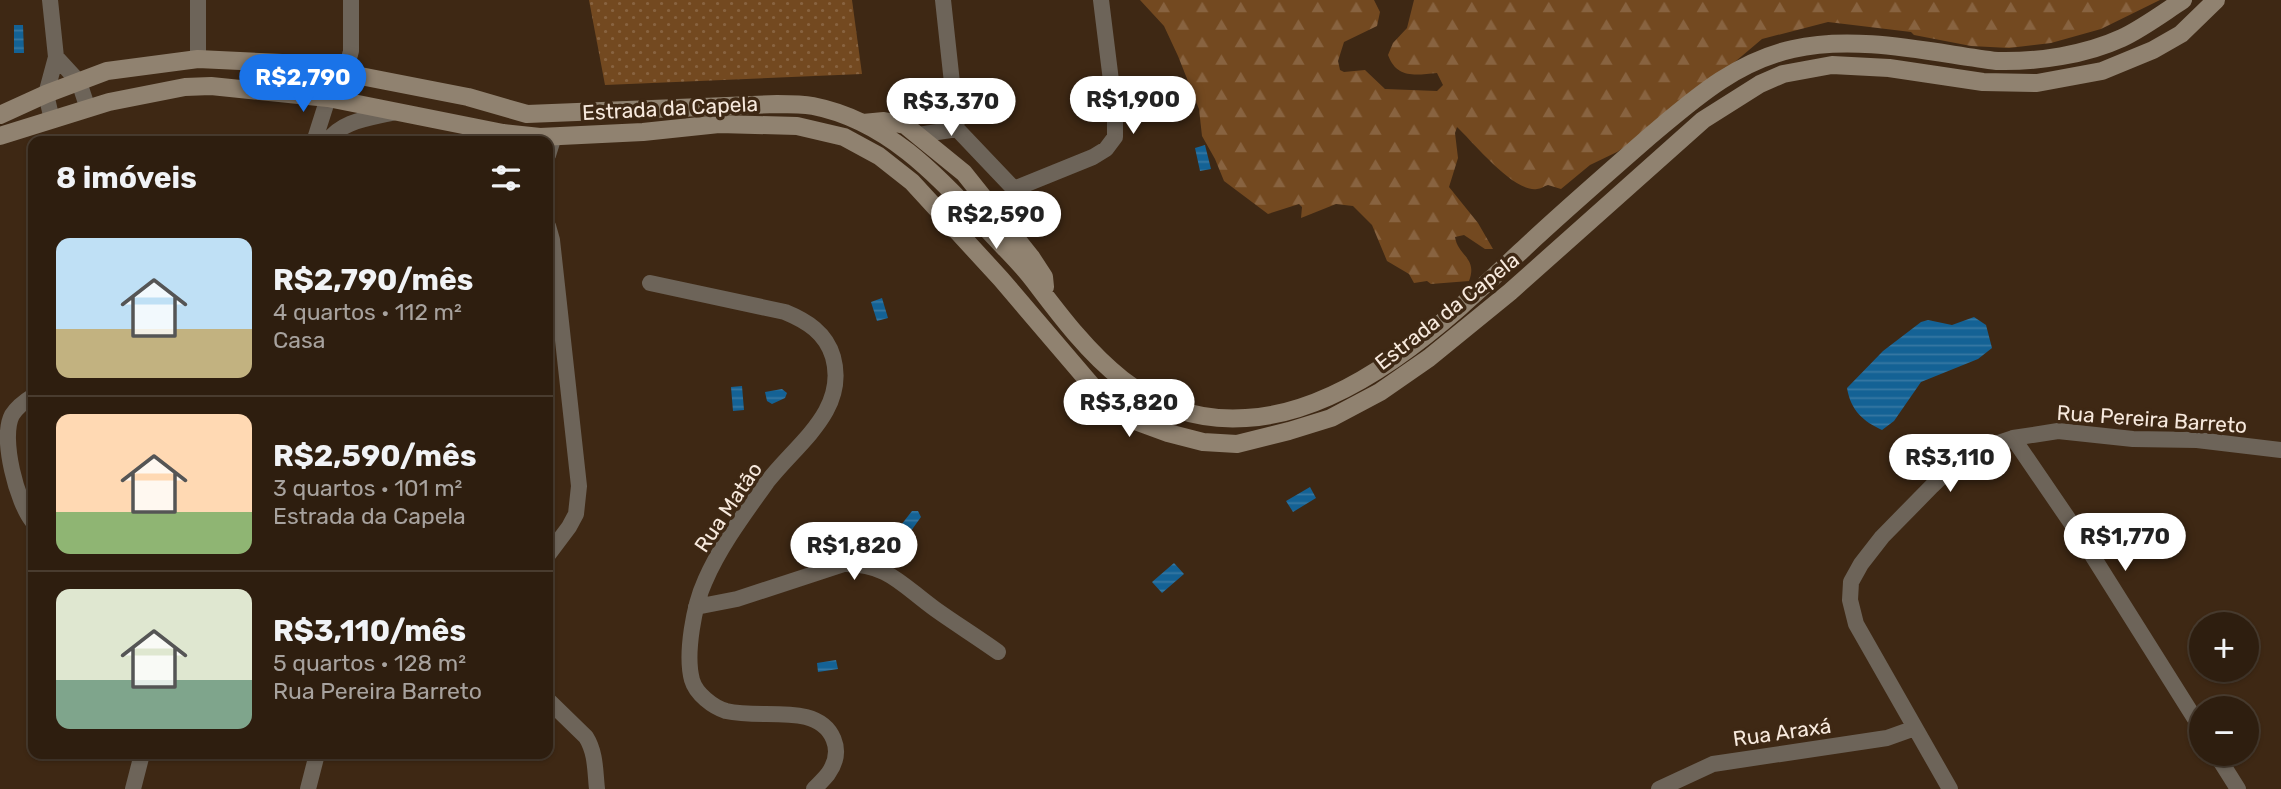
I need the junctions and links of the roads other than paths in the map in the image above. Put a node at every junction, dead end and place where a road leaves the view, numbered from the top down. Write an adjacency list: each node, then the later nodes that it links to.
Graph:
1 (50, 0): 8 (street)
2 (198, 0): 9 (street)
3 (351, 0): 10 (street)
4 (943, 0): 19 (street)
5 (1101, 0): 26 (street)
6 (2183, 0): 34 (main road, Estrada da Capela)
7 (2216, 0): 33 (main road, Estrada da Capela)
8 (56, 57): 11 (street); 12 (street)
9 (198, 59): 10 (main road, Estrada da Capela); 11 (main road, Estrada da Capela)
10 (345, 73): 18 (main road, Estrada da Capela)
11 (79, 82): 12 (main road, Estrada da Capela); 14 (street)
12 (46, 94): 16 (main road, Estrada da Capela); 17 (street)
13 (327, 98): 14 (main road, Estrada da Capela); 15 (main road, Estrada da Capela); 22 (street)
14 (88, 109): 17 (main road, Estrada da Capela)
15 (395, 112): 23 (street); 24 (main road, Estrada da Capela)
16 (0, 115)
17 (52, 120): 21 (main road, Estrada da Capela)
18 (863, 123): 20 (main road); 29 (main road, Estrada da Capela)
19 (957, 129): 20 (street); 26 (street)
20 (918, 135): 27 (main road)
21 (0, 136)
22 (316, 136)
23 (333, 136)
24 (554, 136): 25 (street); 30 (main road, Estrada da Capela)
25 (553, 139)
26 (1014, 189): 27 (street)
27 (1003, 222): 34 (main road)
28 (553, 249): 39 (street)
29 (1018, 264): 30 (main road); 31 (main road, Estrada da Capela)
30 (1001, 279): 33 (main road, Estrada da Capela)
31 (1033, 279): 33 (main road); 34 (main road, Estrada da Capela)
32 (650, 283): 40 (street, Rua Matão)
33 (1013, 293)
34 (1045, 298)
35 (28, 399): 38 (street)
36 (2013, 438): 37 (street, Rua Pereira Barreto); 43 (street); 44 (street, Rua Pereira Barreto)
37 (2281, 450)
38 (28, 514)
39 (553, 548)
40 (696, 607): 41 (street); 51 (street, Rua Matão)
41 (999, 652)
42 (553, 705): 50 (street)
43 (2189, 709)
44 (1915, 728): 52 (street, Rua Araxá); 53 (street, Rua Pereira Barreto)
45 (141, 759): 48 (street)
46 (316, 759): 49 (street)
47 (2224, 766): 54 (street)
48 (132, 789)
49 (308, 789)
50 (597, 789)
51 (814, 789)
52 (1659, 789)
53 (1950, 789)
54 (2238, 789)

